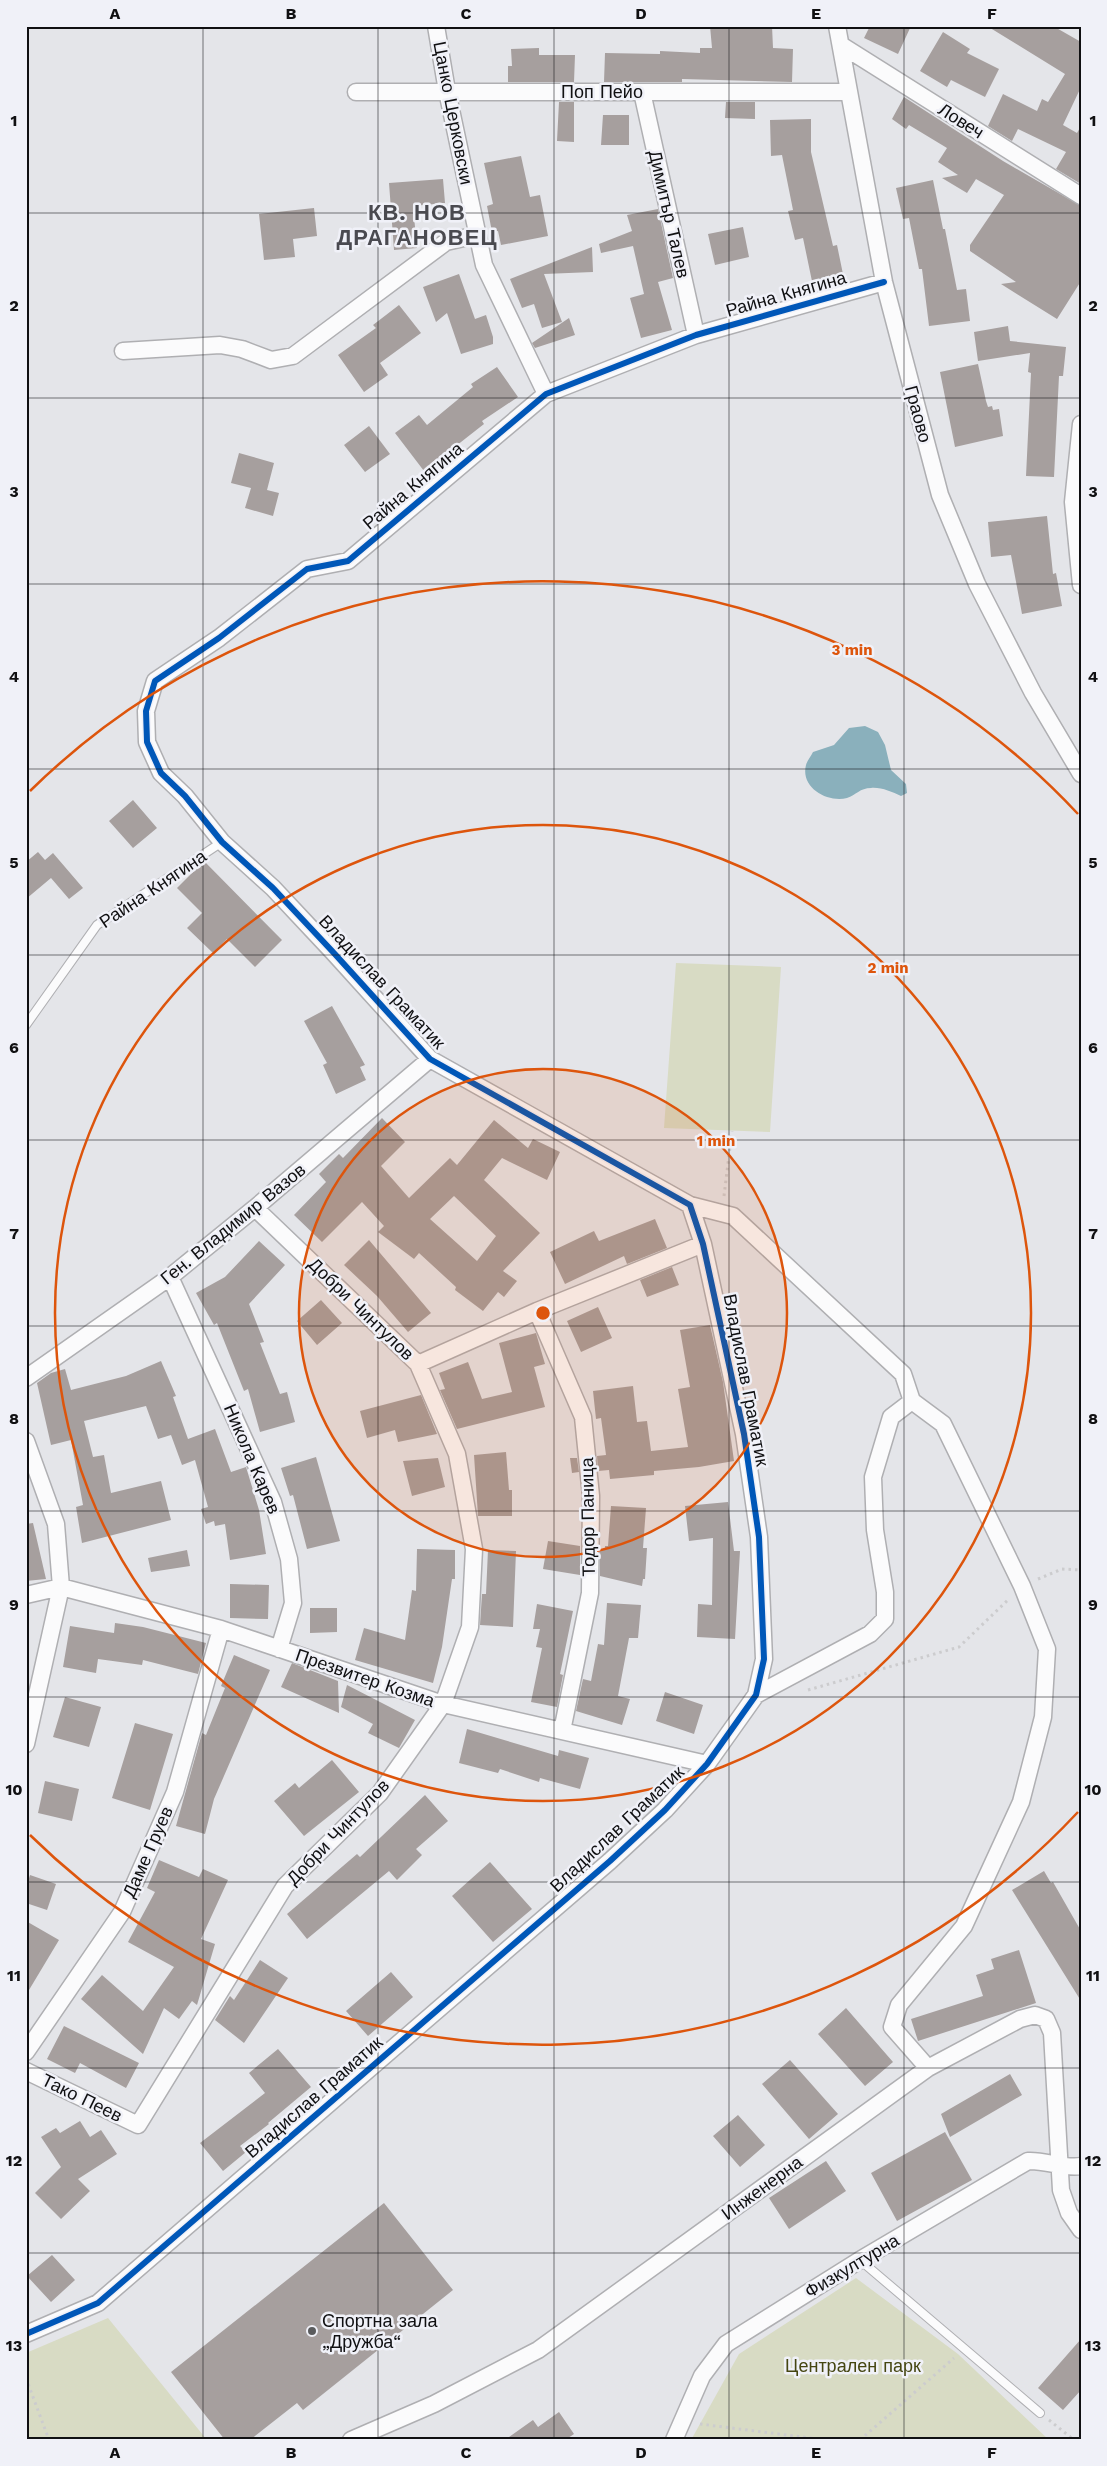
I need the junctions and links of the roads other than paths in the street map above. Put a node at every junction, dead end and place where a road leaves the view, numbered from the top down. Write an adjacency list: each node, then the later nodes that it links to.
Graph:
1 (436, 26): 4 (street, Цанко Церковски)
2 (837, 26): 3 (street, Граово)
3 (841, 46): 7 (street, Граово); 8 (street, Ловеч)
4 (447, 91): 5 (street, Поп Пейо); 6 (street, Поп Пейо); 9 (street, Цанко Церковски)
5 (356, 92)
6 (642, 92): 7 (street, Поп Пейо); 11 (street, Димитър Талев)
7 (848, 92): 10 (street, Граово)
8 (1081, 196)
9 (477, 235): 12 (street); 13 (street, Цанко Церковски)
10 (884, 282): 11 (street, Райна Княгина); 16 (street, Граово)
11 (696, 335): 13 (street, Райна Княгина)
12 (123, 351)
13 (546, 394): 17 (street, Райна Княгина)
14 (1081, 424): 15 (street)
15 (1081, 584)
16 (1081, 774)
17 (222, 842): 18 (lane, Райна Княгина); 19 (street, Владислав Граматик)
18 (26, 1025)
19 (430, 1059): 20 (street, Владислав Граматик); 21 (street, Ген. Владимир Вазов)
20 (690, 1205): 22 (street, Владислав Граматик); 27 (street)
21 (255, 1208): 23 (street, Ген. Владимир Вазов); 25 (street, Добри Чинтулов)
22 (703, 1244): 24 (street); 33 (street, Владислав Граматик)
23 (170, 1277): 26 (street, Ген. Владимир Вазов); 32 (street, Никола Карев)
24 (537, 1311): 25 (street); 35 (street, Тодор Паница)
25 (418, 1364): 34 (street, Добри Чинтулов)
26 (26, 1378)
27 (912, 1400): 33 (street); 39 (street)
28 (26, 1441): 29 (street)
29 (62, 1587): 30 (street, Презвитер Козма); 31 (street, Презвитер Козма); 36 (street)
30 (26, 1596)
31 (221, 1629): 32 (street, Презвитер Козма); 38 (street, Даме Груев)
32 (279, 1649): 34 (street, Презвитер Козма)
33 (756, 1695): 37 (street, Владислав Граматик)
34 (443, 1704): 35 (street, Презвитер Козма); 41 (street, Добри Чинтулов)
35 (562, 1730): 37 (street, Презвитер Козма)
36 (26, 1744)
37 (706, 1764): 46 (street, Владислав Граматик)
38 (26, 2052)
39 (928, 2068): 42 (street, Инженерна); 48 (street, Инженерна)
40 (26, 2071): 41 (street, Тако Пеев)
41 (138, 2125)
42 (1058, 2165): 43 (street, Физкултурна); 44 (street, Инженерна); 45 (street, Физкултурна)
43 (1081, 2166)
44 (1081, 2230)
45 (860, 2260): 47 (lane); 49 (street, Физкултурна)
46 (26, 2334)
47 (1040, 2413)
48 (351, 2440)
49 (674, 2440)

